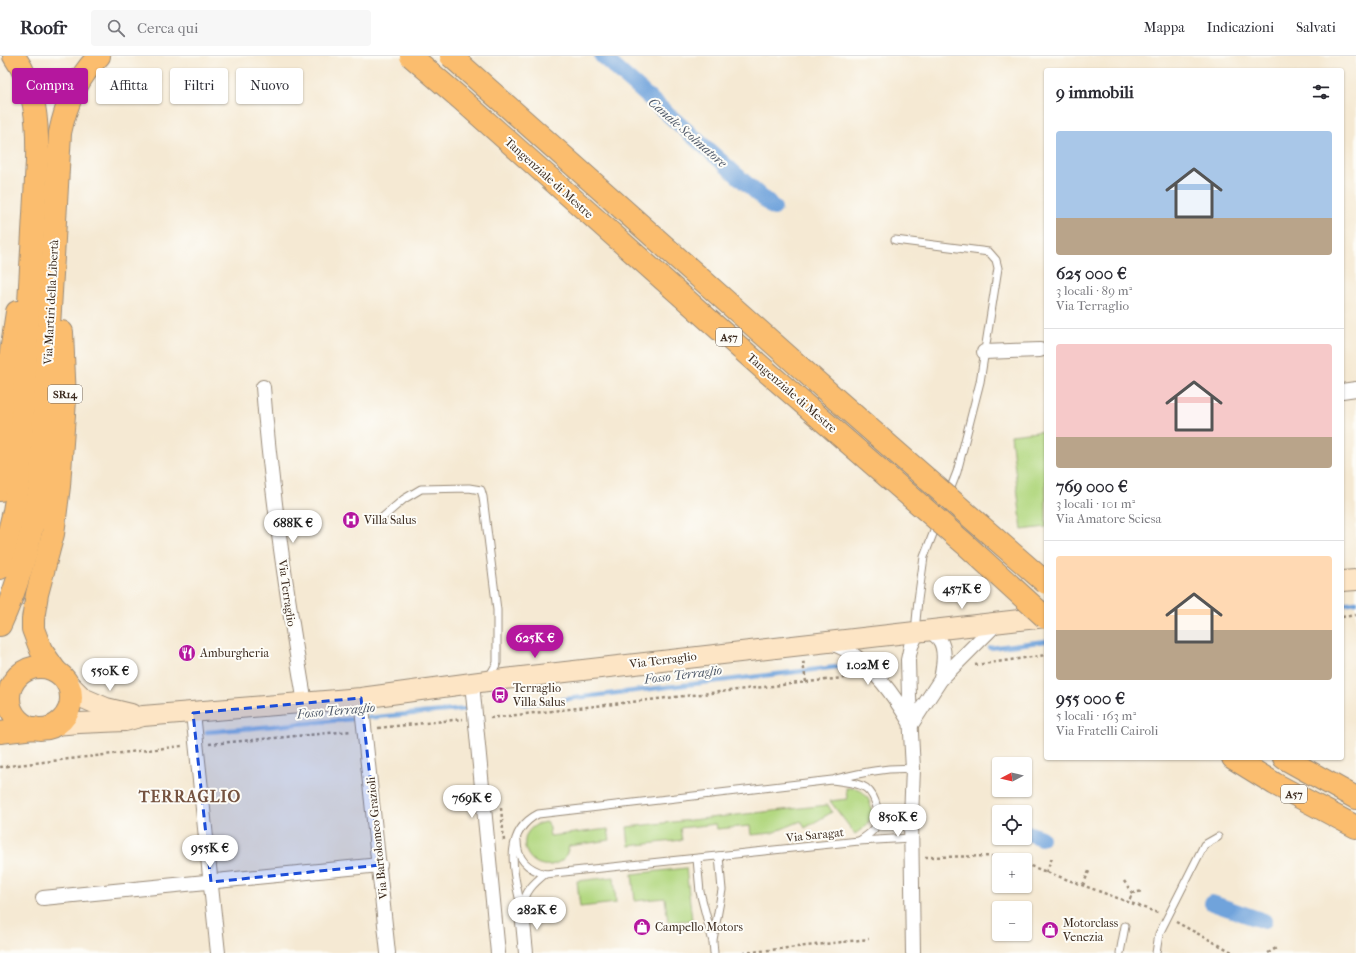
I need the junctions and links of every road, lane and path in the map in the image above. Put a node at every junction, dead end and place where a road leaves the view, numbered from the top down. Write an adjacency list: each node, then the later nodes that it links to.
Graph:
1 (14, 56): 7 (main road, Via Martiri della Libertà)
2 (98, 56): 5 (main road, Via Martiri della Libertà / SR14)
3 (411, 56): 20 (main road, Tangenziale di Mestre / A57, bridge)
4 (451, 56): 17 (main road, Tangenziale di Mestre / A57, bridge)
5 (56, 210): 24 (main road, Via Martiri della Libertà / SR14); 30 (main road, SR14)
6 (895, 240): 9 (lane)
7 (13, 338): 13 (main road); 15 (main road, Via Martiri della Libertà)
8 (1040, 350): 9 (street)
9 (984, 352): 25 (lane)
10 (263, 387): 37 (street, Via Terraglio)
11 (1356, 389): 12 (street)
12 (1344, 391)
13 (0, 490)
14 (383, 517): 33 (lane)
15 (0, 568)
16 (1356, 580): 18 (main road)
17 (1044, 581)
18 (1344, 581)
19 (1356, 615): 21 (path)
20 (1044, 616)
21 (1344, 617)
22 (1044, 618): 23 (main road, Via Terraglio)
23 (998, 622): 25 (main road, Via Terraglio); 32 (street)
24 (0, 625)
25 (924, 631): 26 (main road, Via Terraglio); 32 (street); 41 (street)
26 (828, 641): 33 (main road, Via Terraglio); 41 (street)
27 (1044, 655): 29 (path)
28 (803, 664): 34 (path)
29 (968, 666)
30 (62, 676): 35 (main road); 38 (main road, Via Terraglio); 42 (main road)
31 (862, 677): 34 (path)
32 (941, 679): 41 (street)
33 (479, 682): 36 (main road, Via Terraglio); 39 (street)
34 (806, 682): 39 (path)
35 (6, 690): 42 (main road)
36 (362, 702): 37 (main road, Via Terraglio); 43 (street, Via Bartolomeo Grazioli)
37 (305, 703): 40 (main road, Via Terraglio)
38 (143, 716): 40 (main road, Via Terraglio); 42 (main road, Via Terraglio)
39 (475, 718): 43 (path); 84 (street)
40 (194, 725): 69 (street)
41 (911, 725): 50 (street)
42 (44, 727): 44 (main road, Via Terraglio)
43 (364, 728): 45 (path); 63 (street, Via Bartolomeo Grazioli)
44 (0, 732)
45 (211, 744)
46 (180, 746): 49 (path)
47 (1236, 760): 53 (main road, A57)
48 (1288, 760): 52 (main road, A57)
49 (0, 767)
50 (912, 769): 51 (lane); 56 (street)
51 (832, 780): 54 (lane, Via Saragat); 57 (lane, Via Saragat)
52 (1356, 798)
53 (1356, 827)
54 (517, 836): 67 (lane); 75 (lane)
55 (1218, 837): 90 (lane)
56 (911, 838): 57 (lane); 60 (street)
57 (859, 841): 58 (lane, Via Saragat)
58 (719, 856): 61 (lane, Via Saragat); 80 (lane)
59 (992, 856): 60 (path)
60 (911, 857): 88 (street)
61 (697, 858): 67 (lane, Via Saragat); 80 (lane)
62 (1052, 858): 66 (path)
63 (380, 865): 69 (street); 83 (street, Via Bartolomeo Grazioli)
64 (1032, 867): 66 (path)
65 (1090, 869): 70 (path)
66 (1046, 872): 70 (path)
67 (545, 874): 75 (lane)
68 (1124, 881): 72 (path)
69 (211, 882): 73 (street); 82 (street)
70 (1083, 885): 74 (path)
71 (1143, 890): 72 (path)
72 (1132, 893): 74 (path)
73 (43, 898)
74 (1129, 902): 76 (path)
75 (522, 912): 85 (street)
76 (1161, 914)
77 (1173, 921): 91 (path)
78 (1125, 926): 89 (lane)
79 (869, 939): 87 (path)
80 (713, 942): 86 (lane)
81 (1278, 947): 92 (path)
82 (218, 953)
83 (388, 953)
84 (498, 953)
85 (526, 953)
86 (714, 953)
87 (743, 953)
88 (912, 953)
89 (1120, 953)
90 (1156, 953)
91 (1234, 953)
92 (1268, 953)

